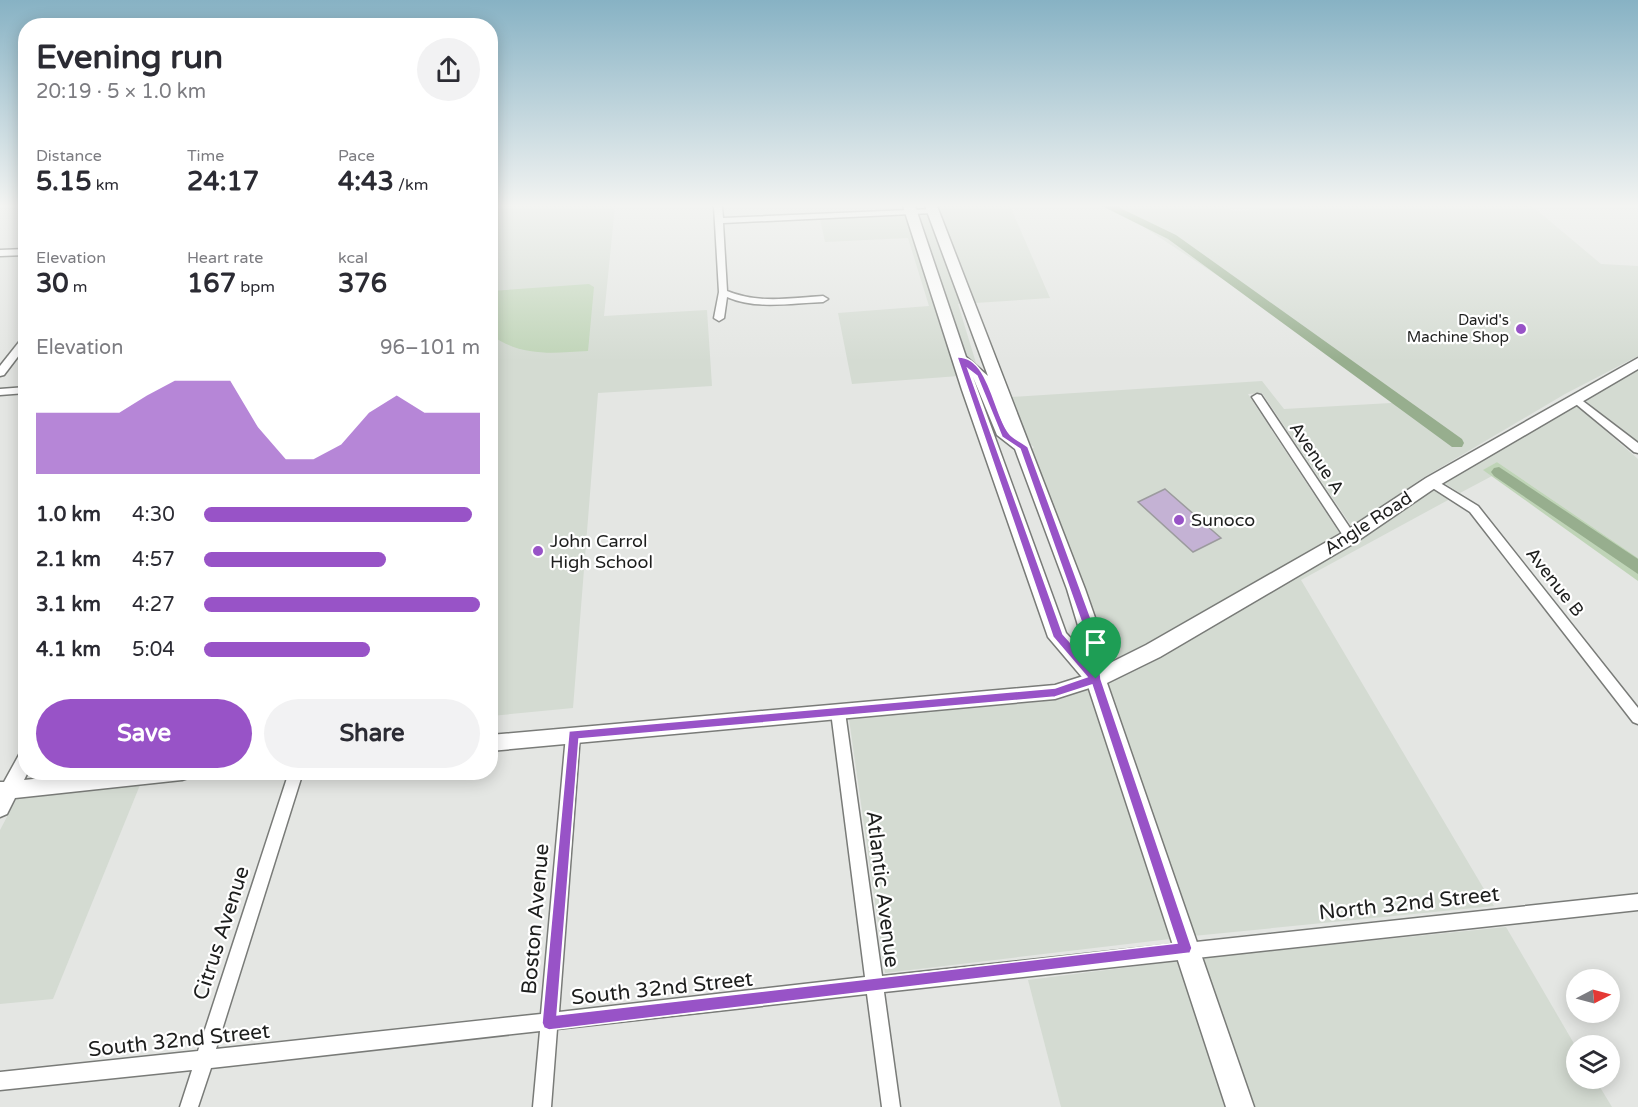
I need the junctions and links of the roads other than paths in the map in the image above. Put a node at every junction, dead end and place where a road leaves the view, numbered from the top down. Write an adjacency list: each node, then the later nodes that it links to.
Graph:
1 (722, 258): 4 (street)
2 (927, 258): 8 (main road)
3 (951, 258): 15 (main road)
4 (723, 292): 5 (street); 6 (street)
5 (823, 299)
6 (719, 318)
7 (18, 349): 10 (street)
8 (960, 359): 15 (main road); 19 (main road)
9 (1638, 363): 14 (main road, Angle Road)
10 (0, 373)
11 (18, 391): 12 (street)
12 (0, 392)
13 (1257, 398): 18 (street, Avenue A)
14 (1575, 398): 16 (street); 17 (main road, Angle Road)
15 (1023, 447): 19 (main road)
16 (1638, 449)
17 (1432, 482): 18 (main road, Angle Road); 21 (street, Avenue B)
18 (1350, 537): 19 (main road, Angle Road)
19 (1096, 679): 20 (street); 30 (main road)
20 (838, 712): 22 (street); 31 (street, Atlantic Avenue)
21 (1638, 718)
22 (573, 735): 23 (street); 32 (street, Boston Avenue)
23 (498, 742)
24 (18, 771): 27 (street)
25 (103, 780): 27 (street)
26 (293, 780): 33 (street, Citrus Avenue)
27 (5, 790): 28 (street)
28 (0, 808)
29 (1638, 903): 30 (street, North 32nd Street)
30 (1185, 948): 31 (street, South 32nd Street); 38 (main road)
31 (874, 986): 32 (street, South 32nd Street); 37 (street, Atlantic Avenue)
32 (549, 1023): 33 (street, South 32nd Street); 36 (street, Boston Avenue)
33 (203, 1060): 34 (street, South 32nd Street); 35 (street, Citrus Avenue)
34 (0, 1081)
35 (189, 1107)
36 (542, 1107)
37 (891, 1107)
38 (1240, 1107)

